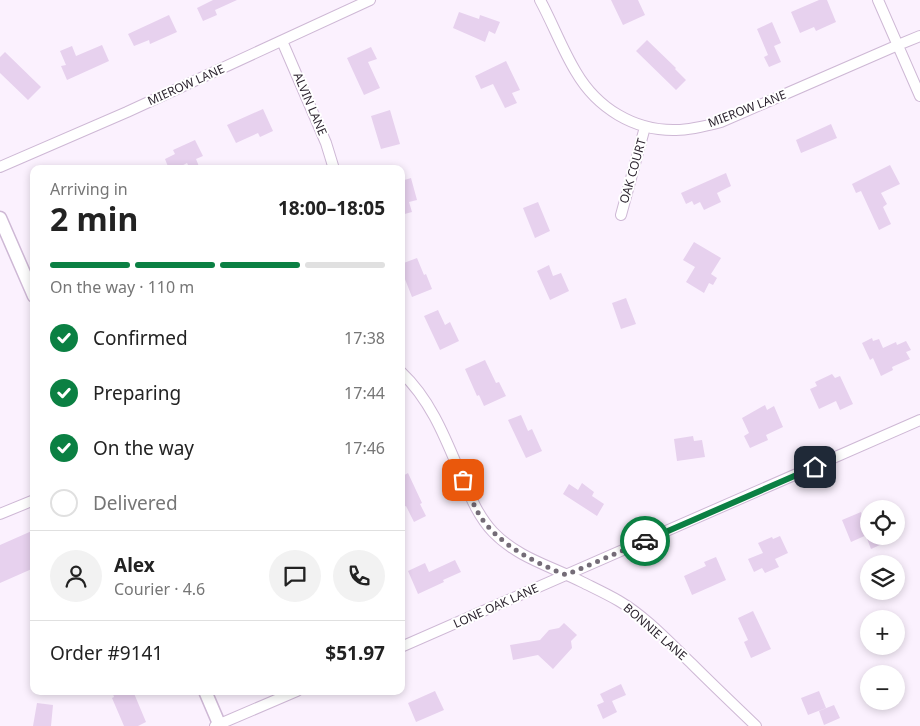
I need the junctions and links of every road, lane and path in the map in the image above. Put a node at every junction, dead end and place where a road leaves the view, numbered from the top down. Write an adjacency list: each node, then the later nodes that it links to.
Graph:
1 (370, 0): 5 (street, MIEROW LANE)
2 (540, 0): 8 (street, MIEROW LANE)
3 (878, 0): 6 (street)
4 (920, 36): 6 (street, MIEROW LANE)
5 (282, 41): 9 (street, ALVIN LANE); 10 (street, MIEROW LANE)
6 (898, 44): 7 (street); 8 (street, MIEROW LANE)
7 (920, 96)
8 (645, 127): 11 (street, OAK COURT)
9 (333, 165)
10 (0, 167)
11 (621, 215)
12 (0, 218): 13 (street)
13 (30, 287)
14 (405, 376): 18 (street, BONNIE LANE)
15 (920, 420): 18 (street, LONE OAK LANE)
16 (30, 502): 17 (street)
17 (0, 514)
18 (566, 575): 19 (street, LONE OAK LANE); 23 (street, BONNIE LANE)
19 (405, 645)
20 (206, 695): 22 (street)
21 (289, 695): 22 (street)
22 (218, 725)
23 (756, 726)

